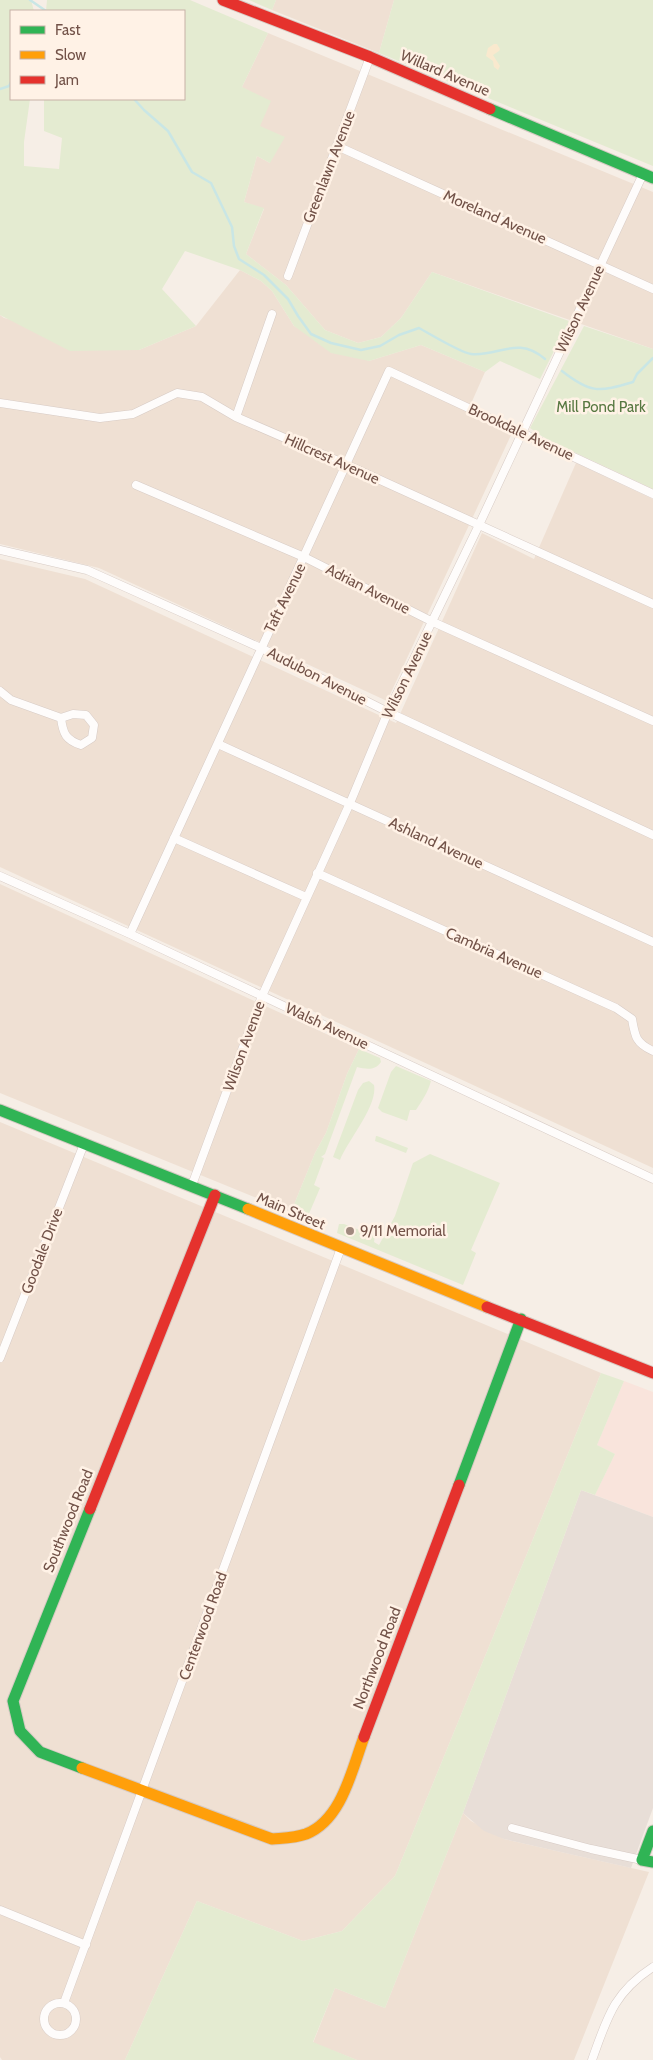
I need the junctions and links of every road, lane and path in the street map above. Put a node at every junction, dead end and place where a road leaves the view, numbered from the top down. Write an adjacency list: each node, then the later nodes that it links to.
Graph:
1 (223, 0): 2 (street, Willard Avenue)
2 (370, 57): 3 (street, Greenlawn Avenue); 4 (street, Willard Avenue)
3 (337, 146): 5 (street, Moreland Avenue); 6 (street, Greenlawn Avenue)
4 (648, 176): 5 (street, Wilson Avenue)
5 (601, 264): 7 (street, Moreland Avenue); 12 (street, Wilson Avenue)
6 (288, 276)
7 (653, 289)
8 (272, 314): 11 (street)
9 (389, 371): 12 (street, Brookdale Avenue); 13 (street, Taft Avenue)
10 (0, 403): 11 (street, Hillcrest Avenue)
11 (236, 417): 13 (street, Hillcrest Avenue)
12 (522, 433): 15 (street, Brookdale Avenue); 16 (street, Wilson Avenue)
13 (345, 464): 16 (street, Hillcrest Avenue); 18 (street, Taft Avenue)
14 (136, 485): 18 (street, Adrian Avenue)
15 (653, 494)
16 (479, 525): 19 (street, Hillcrest Avenue); 20 (street, Wilson Avenue)
17 (0, 550): 21 (street, Audubon Avenue)
18 (304, 557): 20 (street, Adrian Avenue); 21 (street, Taft Avenue)
19 (653, 604)
20 (433, 622): 23 (street, Wilson Avenue); 25 (street, Adrian Avenue)
21 (261, 648): 23 (street, Audubon Avenue); 26 (street, Taft Avenue)
22 (0, 691): 24 (street)
23 (388, 712): 27 (street, Wilson Avenue); 28 (street, Audubon Avenue)
24 (61, 718): 24 (street)
25 (653, 721)
26 (218, 744): 27 (street, Ashland Avenue); 29 (street, Taft Avenue)
27 (350, 803): 30 (street, Wilson Avenue); 34 (street, Ashland Avenue)
28 (653, 835)
29 (174, 838): 32 (street); 33 (street, Taft Avenue)
30 (317, 873): 32 (street, Wilson Avenue); 36 (street, Cambria Avenue)
31 (0, 876): 33 (street, Walsh Avenue)
32 (306, 897): 35 (street, Wilson Avenue)
33 (130, 934): 35 (street, Walsh Avenue)
34 (653, 942)
35 (262, 996): 39 (street, Walsh Avenue); 40 (street, Wilson Avenue)
36 (653, 1051)
37 (0, 1110): 38 (street, Main Street)
38 (84, 1144): 40 (street, Main Street); 44 (street, Goodale Drive)
39 (653, 1178)
40 (192, 1185): 41 (street, Main Street)
41 (214, 1194): 42 (street, Main Street); 46 (street, Southwood Road)
42 (341, 1248): 43 (street, Main Street); 46 (street, Centerwood Road)
43 (521, 1319): 45 (street, Main Street); 46 (street, Northwood Road)
44 (0, 1358)
45 (653, 1374)
46 (143, 1792): 51 (street, Centerwood Road)
47 (512, 1828): 49 (street)
48 (653, 1831): 49 (street)
49 (648, 1861)
50 (0, 1910): 51 (street)
51 (86, 1945): 53 (street, Centerwood Road)
52 (653, 1967): 54 (street)
53 (64, 2003): 53 (street)
54 (592, 2060)

